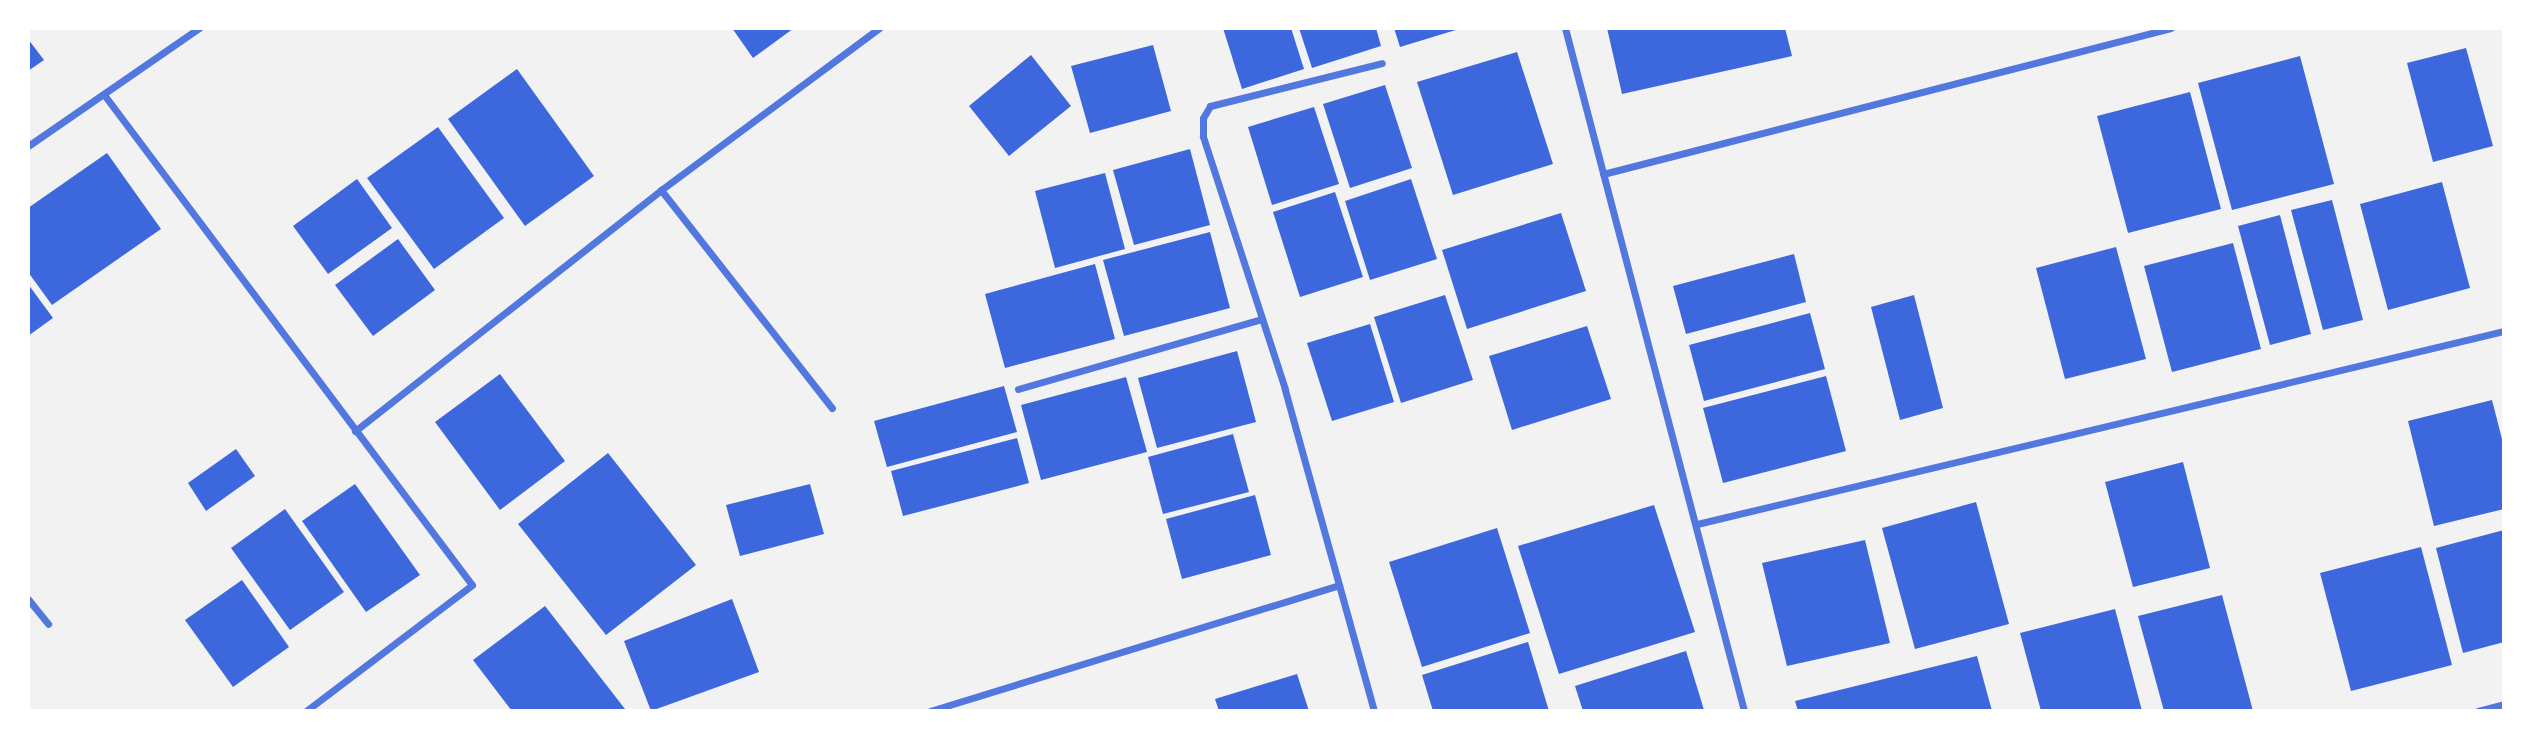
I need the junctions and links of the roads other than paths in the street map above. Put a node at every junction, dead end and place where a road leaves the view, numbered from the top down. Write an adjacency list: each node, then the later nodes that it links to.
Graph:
1 (199, 28): 6 (street)
2 (878, 28): 9 (street)
3 (1565, 28): 8 (street)
4 (2171, 28): 8 (street)
5 (1382, 63): 10 (street)
6 (105, 96): 7 (street); 14 (street)
7 (28, 146)
8 (1603, 174): 15 (street)
9 (661, 190): 13 (street); 14 (street)
10 (1262, 319): 12 (street); 16 (street)
11 (2504, 331): 15 (street)
12 (1018, 389)
13 (832, 408)
14 (355, 431): 20 (street)
15 (1697, 524): 23 (street)
16 (1339, 584): 21 (street); 22 (street)
17 (28, 598): 18 (street)
18 (48, 624)
19 (2504, 705): 24 (street)
20 (306, 711)
21 (930, 711)
22 (1374, 711)
23 (1744, 711)
24 (2478, 711)

